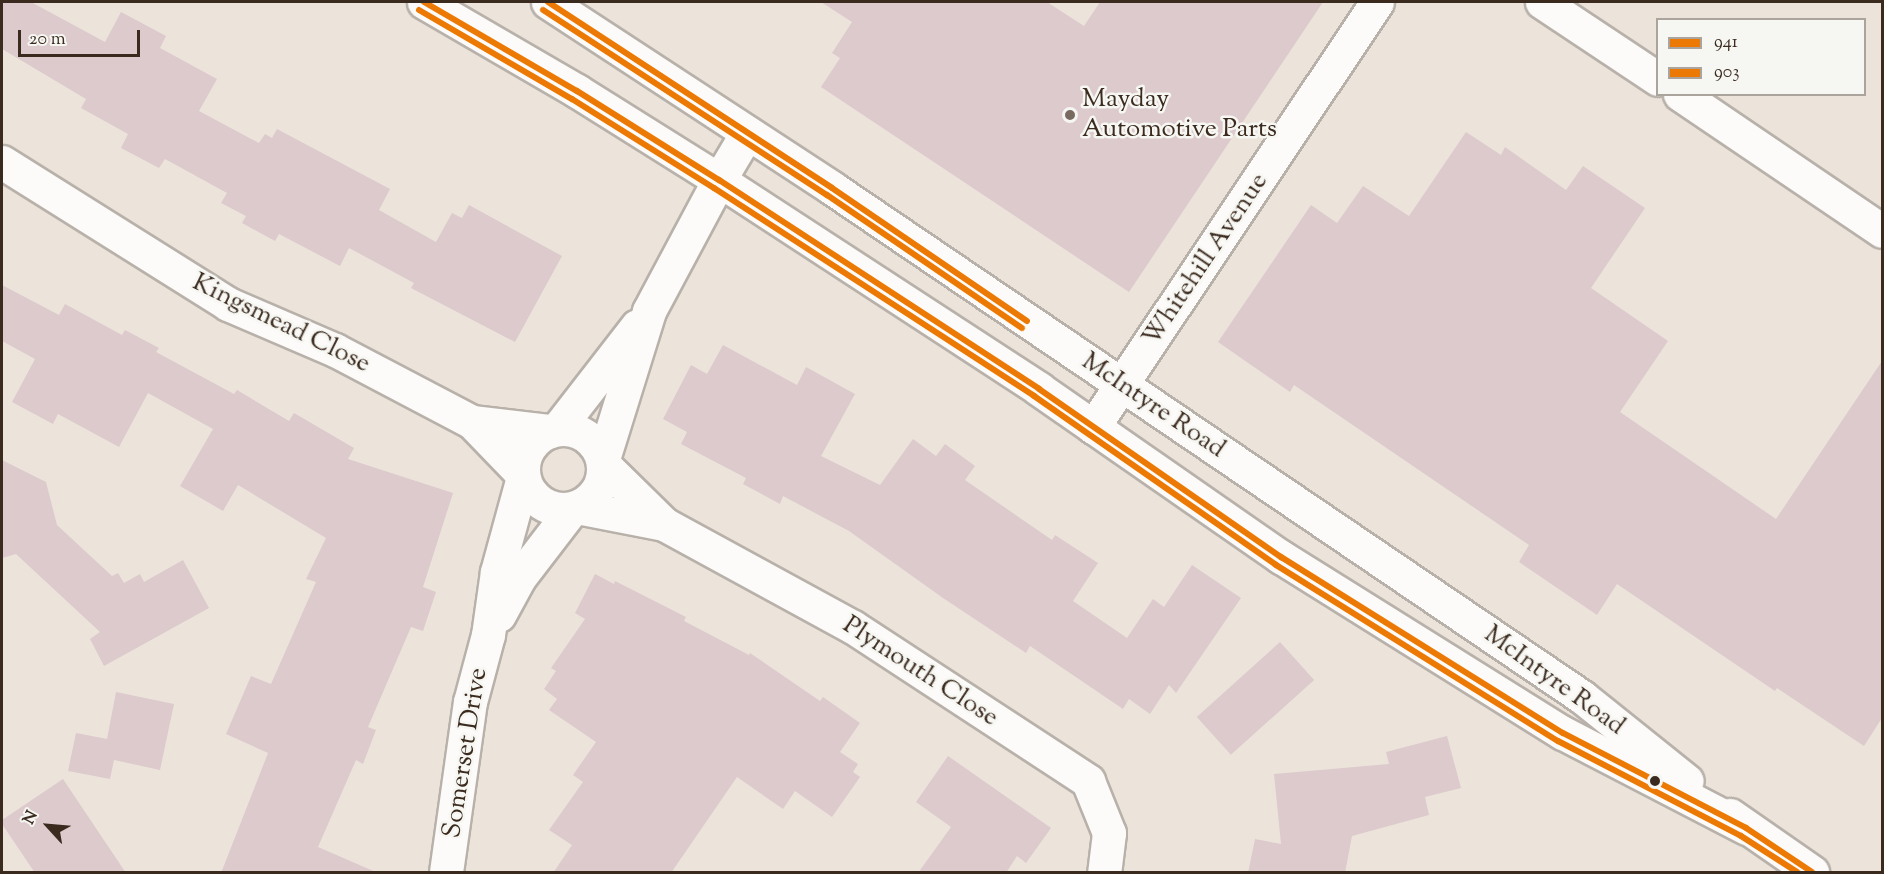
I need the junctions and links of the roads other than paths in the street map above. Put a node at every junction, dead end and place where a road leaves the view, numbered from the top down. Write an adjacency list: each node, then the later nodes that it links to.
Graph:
1 (424, 2): 9 (street, McIntyre Road)
2 (548, 2): 7 (street, McIntyre Road)
3 (1377, 2): 12 (street, Whitehill Avenue)
4 (1542, 2): 5 (street)
5 (1656, 78)
6 (1683, 96): 10 (street)
7 (747, 133): 9 (street); 12 (street, McIntyre Road)
8 (2, 162): 13 (street, Kingsmead Close)
9 (719, 180): 11 (street); 14 (street, McIntyre Road)
10 (1882, 231)
11 (649, 311): 15 (street); 16 (street)
12 (1122, 385): 14 (street, Whitehill Avenue); 21 (street, McIntyre Road)
13 (472, 422): 15 (street, Kingsmead Close); 17 (street, Kingsmead Close)
14 (1093, 427): 21 (street, McIntyre Road)
15 (554, 430): 16 (street); 17 (street)
16 (603, 462): 18 (street); 19 (street, Plymouth Close)
17 (523, 476): 18 (street); 20 (street, Somerset Drive)
18 (574, 508): 19 (street, Plymouth Close); 20 (street, Somerset Drive)
19 (664, 524): 23 (street, Plymouth Close)
20 (488, 635): 22 (street, Somerset Drive)
21 (1746, 828): 24 (street, McIntyre Road)
22 (446, 873)
23 (1104, 873)
24 (1812, 873)

